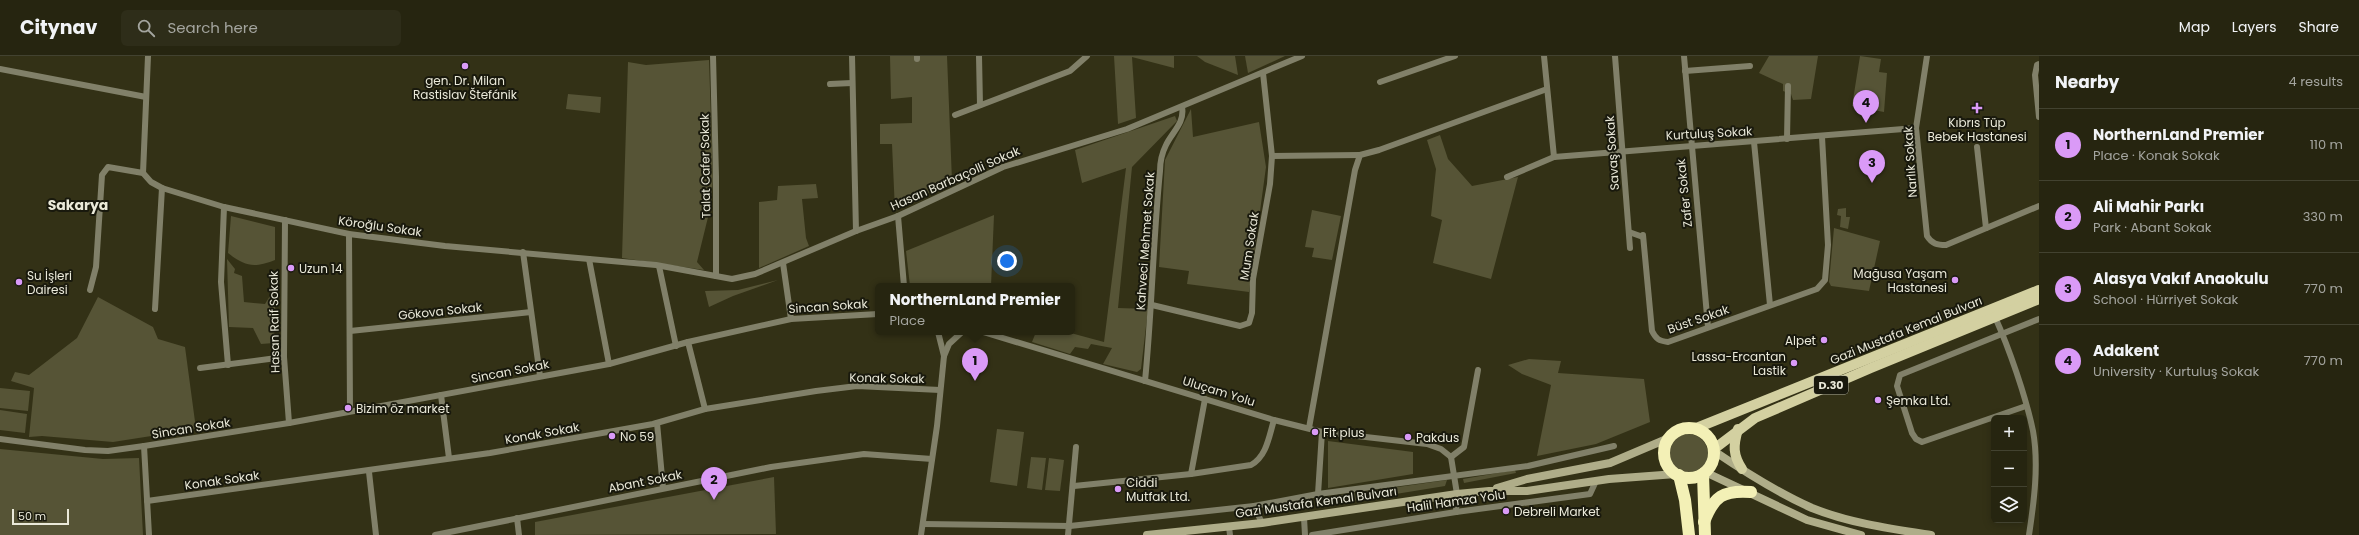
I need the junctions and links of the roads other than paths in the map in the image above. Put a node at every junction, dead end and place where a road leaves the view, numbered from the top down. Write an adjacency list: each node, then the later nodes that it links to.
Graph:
1 (148, 56): 22 (street)
2 (713, 56): 53 (street, Talat Cafer Sokak)
3 (852, 56): 18 (street)
4 (979, 56): 23 (street)
5 (1087, 56): 23 (street)
6 (1302, 56): 16 (street, Hasan Barbaçolli Sokak)
7 (1455, 56): 17 (street)
8 (1544, 56): 21 (street)
9 (1615, 56): 33 (street, Savaş Sokak)
10 (1684, 56): 15 (street, Zafer Sokak)
11 (1927, 56): 27 (street, Narlık Sokak)
12 (2039, 64): 26 (street)
13 (1750, 66): 15 (street)
14 (0, 69): 22 (street)
15 (1685, 72): 31 (street, Zafer Sokak)
16 (1263, 73): 24 (street, Hasan Barbaçolli Sokak); 35 (street, Mum Sokak)
17 (1380, 82)
18 (852, 83): 19 (street); 45 (street)
19 (830, 84)
20 (1788, 86): 29 (street)
21 (1547, 89): 34 (street); 36 (street)
22 (146, 97): 37 (street)
23 (980, 105): 25 (street)
24 (1182, 107): 42 (street, Hasan Barbaçolli Sokak); 58 (street, Kahveci Mehmet Sokak)
25 (955, 115)
26 (2039, 117)
27 (1916, 128): 28 (street, Kurtuluş Sokak); 44 (street, Narlık Sokak)
28 (1822, 137): 29 (street, Kurtuluş Sokak); 59 (street, Büst Sokak)
29 (1787, 139): 30 (street, Kurtuluş Sokak)
30 (1754, 142): 31 (street, Kurtuluş Sokak); 59 (street)
31 (1691, 145): 33 (street, Kurtuluş Sokak); 66 (street, Zafer Sokak)
32 (1977, 147): 44 (street)
33 (1624, 150): 36 (street, Kurtuluş Sokak); 46 (street, Savaş Sokak)
34 (1360, 155): 35 (street); 91 (street)
35 (1272, 156): 58 (street, Mum Sokak)
36 (1554, 157): 38 (street, Kurtuluş Sokak)
37 (143, 173): 39 (street, Köroğlu Sokak); 55 (street)
38 (1507, 177)
39 (162, 188): 41 (street, Köroğlu Sokak); 60 (street)
40 (2039, 206): 44 (street)
41 (224, 207): 43 (street, Köroğlu Sokak); 77 (street)
42 (898, 216): 45 (street, Hasan Barbaçolli Sokak); 54 (street)
43 (285, 220): 47 (street, Köroğlu Sokak); 75 (street, Hasan Raif Sokak)
44 (1986, 228)
45 (856, 231): 51 (street, Hasan Barbaçolli Sokak)
46 (1629, 232): 48 (street, Savaş Sokak); 66 (street, Büst Sokak)
47 (349, 234): 49 (street, Köroğlu Sokak); 67 (street)
48 (1630, 248)
49 (523, 252): 50 (street, Köroğlu Sokak); 61 (street)
50 (589, 259): 52 (street, Köroğlu Sokak); 76 (street)
51 (783, 263): 53 (street, Hasan Barbaçolli Sokak); 64 (street)
52 (659, 266): 53 (street, Hasan Barbaçolli Sokak); 73 (street)
53 (716, 276)
54 (904, 283)
55 (90, 290)
56 (2039, 290): 92 (main road, Gazi Mustafa Kemal Bulvarı / D.30)
57 (2039, 299): 63 (main road, Gazi Mustafa Kemal Bulvarı / D.30)
58 (1152, 305): 81 (street, Kahveci Mehmet Sokak)
59 (1770, 305): 66 (street, Büst Sokak)
60 (155, 309)
61 (531, 312): 67 (street, Gökova Sokak); 80 (street)
62 (875, 314): 64 (street, Sincan Sokak)
63 (1995, 317): 68 (street); 93 (main road, Gazi Mustafa Kemal Bulvarı / D.30)
64 (791, 319): 72 (street, Sincan Sokak)
65 (2039, 319): 68 (street)
66 (1708, 327)
67 (350, 331): 87 (street)
68 (2002, 334): 85 (street); 85 (street)
69 (939, 335): 74 (street)
70 (959, 335): 74 (street)
71 (993, 335): 81 (street, Uluçam Yolu)
72 (688, 342): 73 (street, Sincan Sokak); 86 (street)
73 (676, 346): 76 (street, Sincan Sokak)
74 (944, 356): 82 (street)
75 (284, 357): 77 (street); 89 (street, Hasan Raif Sokak)
76 (609, 364): 80 (street, Sincan Sokak)
77 (228, 365): 78 (street)
78 (200, 368)
79 (1478, 370): 102 (street)
80 (540, 376): 83 (street, Sincan Sokak)
81 (1145, 381): 84 (street, Uluçam Yolu)
82 (940, 390): 86 (street, Konak Sokak); 104 (street)
83 (441, 395): 87 (street, Sincan Sokak); 103 (street)
84 (1205, 399): 88 (street, Uluçam Yolu); 109 (street)
85 (2026, 406): 95 (street)
86 (705, 409): 90 (street, Konak Sokak)
87 (350, 411): 89 (street, Sincan Sokak)
88 (1274, 420): 91 (street, Uluçam Yolu); 109 (street)
89 (289, 423): 98 (street, Sincan Sokak)
90 (656, 423): 103 (street, Konak Sokak); 115 (street)
91 (1309, 428): 94 (street, Uluçam Yolu)
92 (1694, 428): 96 (highway, D.30); 101 (highway)
93 (1738, 429): 101 (main road, Gazi Mustafa Kemal Bulvarı / D.30); 106 (main road)
94 (1322, 432): 102 (street, Uluçam Yolu); 118 (street)
95 (2036, 432): 143 (street)
96 (1669, 438): 110 (highway); 112 (main road, Gazi Mustafa Kemal Bulvarı)
97 (0, 439): 98 (street, Sincan Sokak)
98 (144, 446): 120 (street)
99 (1614, 446): 105 (street)
100 (1076, 447): 114 (street)
101 (1714, 450): 106 (main road); 108 (highway, D.30)
102 (1451, 457): 111 (street)
103 (449, 458): 107 (street, Konak Sokak)
104 (932, 459): 115 (street, Abant Sokak); 127 (street)
105 (1520, 467): 111 (street); 112 (street)
106 (1742, 469): 142 (main road)
107 (369, 472): 120 (street, Konak Sokak); 131 (street)
108 (1704, 473): 110 (highway); 117 (main road); 125 (highway, D.30)
109 (1191, 474): 114 (street)
110 (1678, 475): 113 (main road, Gazi Mustafa Kemal Bulvarı); 139 (highway)
111 (1454, 476): 118 (street); 119 (street)
112 (1522, 481): 116 (main road, Gazi Mustafa Kemal Bulvarı)
113 (1596, 481): 116 (main road, Gazi Mustafa Kemal Bulvarı); 122 (street, Halil Hamza Yolu)
114 (1074, 486): 128 (street)
115 (663, 488): 123 (street, Abant Sokak)
116 (1489, 491): 119 (main road, Gazi Mustafa Kemal Bulvarı)
117 (1751, 492): 125 (highway); 141 (main road)
118 (1318, 494): 121 (street)
119 (1457, 494): 122 (street); 124 (main road, Gazi Mustafa Kemal Bulvarı)
120 (147, 501): 130 (street)
121 (1254, 506): 126 (street); 128 (street)
122 (1456, 512): 138 (street, Halil Hamza Yolu)
123 (517, 518): 132 (street, Abant Sokak); 133 (street)
124 (1304, 518): 126 (main road, Gazi Mustafa Kemal Bulvarı); 137 (street)
125 (1704, 522): 140 (highway, D.30)
126 (1262, 523): 129 (main road, Gazi Mustafa Kemal Bulvarı)
127 (923, 524): 128 (street); 134 (street)
128 (1070, 526): 135 (street)
129 (1230, 531): 136 (main road, Gazi Mustafa Kemal Bulvarı)
130 (149, 535)
131 (376, 535)
132 (435, 535)
133 (519, 535)
134 (921, 535)
135 (1068, 535)
136 (1147, 535)
137 (1305, 535)
138 (1312, 535)
139 (1689, 535)
140 (1705, 535)
141 (1861, 535)
142 (1931, 535)
143 (2029, 535)

